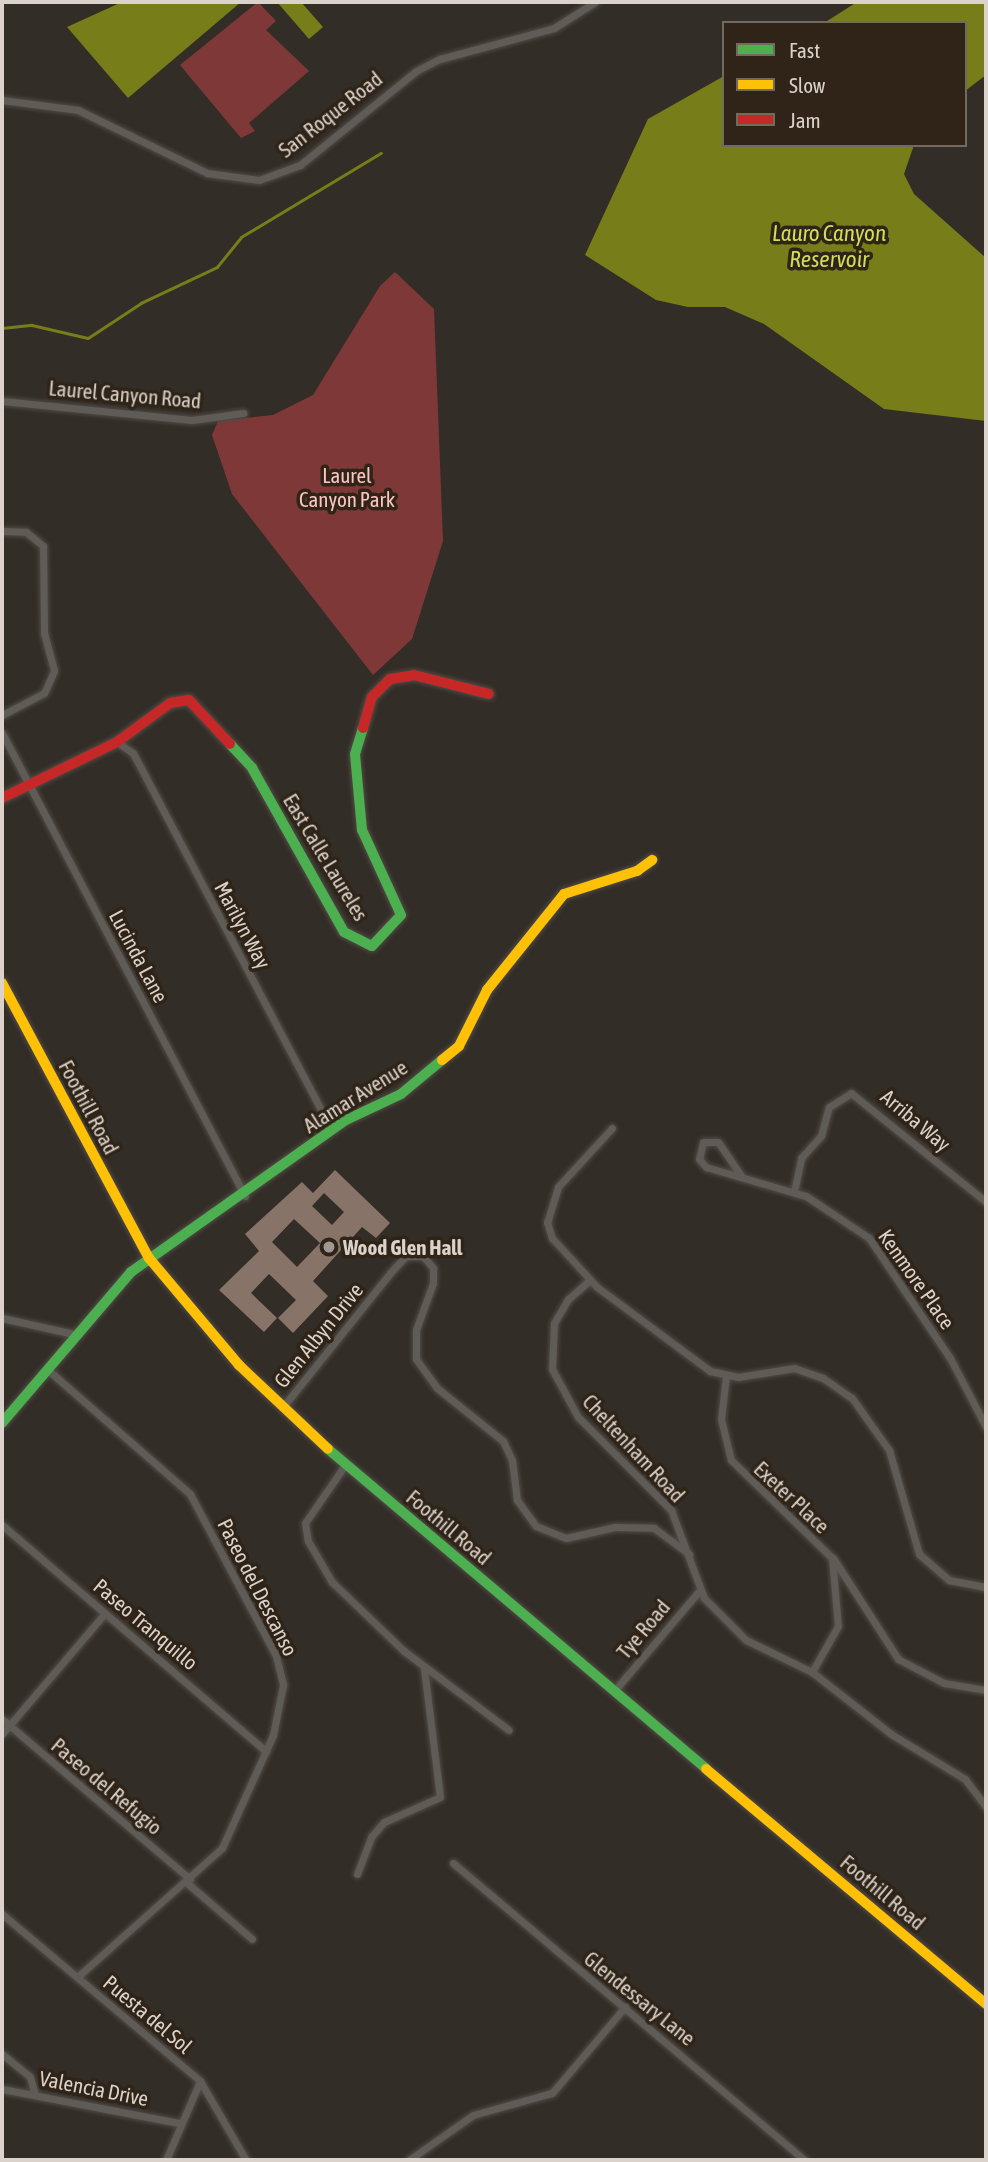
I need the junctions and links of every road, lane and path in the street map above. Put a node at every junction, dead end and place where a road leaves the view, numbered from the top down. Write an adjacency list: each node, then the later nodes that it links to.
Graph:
1 (595, 2): 2 (street, San Roque Road)
2 (2, 100)
3 (2, 401): 4 (street, Laurel Canyon Road)
4 (244, 413)
5 (2, 531): 7 (street)
6 (489, 694): 9 (street, East Calle Laureles)
7 (2, 715)
8 (2, 733): 10 (street, Lucinda Lane)
9 (117, 742): 10 (street, East Calle Laureles); 15 (street, Marilyn Way)
10 (29, 784): 11 (street, East Calle Laureles); 18 (street, Lucinda Lane)
11 (2, 798)
12 (652, 860): 15 (street, Alamar Avenue)
13 (2, 983): 20 (street, Foothill Road)
14 (612, 1128): 21 (street)
15 (332, 1130): 18 (street, Alamar Avenue)
16 (742, 1177): 16 (street, Kenmore Place); 17 (street, Kenmore Place)
17 (794, 1192): 19 (street, Arriba Way); 28 (street, Kenmore Place)
18 (246, 1196): 20 (street, Alamar Avenue)
19 (986, 1202)
20 (149, 1258): 23 (street, Alamar Avenue); 26 (street, Foothill Road)
21 (590, 1280): 25 (street); 31 (street, Cheltenham Road)
22 (2, 1318): 23 (street)
23 (78, 1335): 24 (street, Alamar Avenue)
24 (48, 1370): 27 (street, Alamar Avenue); 44 (street, Paseo del Descanso)
25 (726, 1376): 32 (street, Exeter Place); 33 (street)
26 (281, 1408): 29 (street, Foothill Road); 31 (street, Glen Albyn Drive)
27 (2, 1423)
28 (986, 1427)
29 (345, 1465): 36 (street); 39 (street, Foothill Road)
30 (2, 1525): 35 (street, Paseo Tranquillo)
31 (689, 1555): 34 (street, Cheltenham Road)
32 (832, 1558): 37 (street, Exeter Place); 38 (street, Exeter Place)
33 (986, 1587)
34 (700, 1590): 37 (street, Cheltenham Road); 39 (street, Tye Road)
35 (106, 1612): 41 (street); 44 (street, Paseo Tranquillo)
36 (424, 1668): 42 (street); 47 (street)
37 (813, 1672): 45 (street, Cheltenham Road)
38 (986, 1690)
39 (614, 1691): 52 (street, Foothill Road)
40 (2, 1719): 41 (street, Paseo del Refugio)
41 (9, 1725): 43 (street); 48 (street, Paseo del Refugio)
42 (509, 1730)
43 (2, 1734)
44 (266, 1751): 48 (street, Paseo del Descanso)
45 (986, 1807)
46 (453, 1863): 53 (street, Glendessary Lane)
47 (357, 1874)
48 (188, 1880): 50 (street, Paseo del Refugio); 51 (street, Paseo del Descanso)
49 (2, 1914): 51 (street, Puesta del Sol)
50 (252, 1939)
51 (77, 1977): 55 (street, Puesta del Sol)
52 (986, 2004)
53 (625, 2007): 61 (street); 62 (street, Glendessary Lane)
54 (2, 2054): 57 (street)
55 (200, 2081): 58 (street); 60 (street, Puesta del Sol)
56 (2, 2089): 57 (street, Valencia Drive)
57 (35, 2095): 58 (street, Valencia Drive)
58 (179, 2123): 59 (street)
59 (166, 2160)
60 (246, 2160)
61 (409, 2160)
62 (805, 2160)

